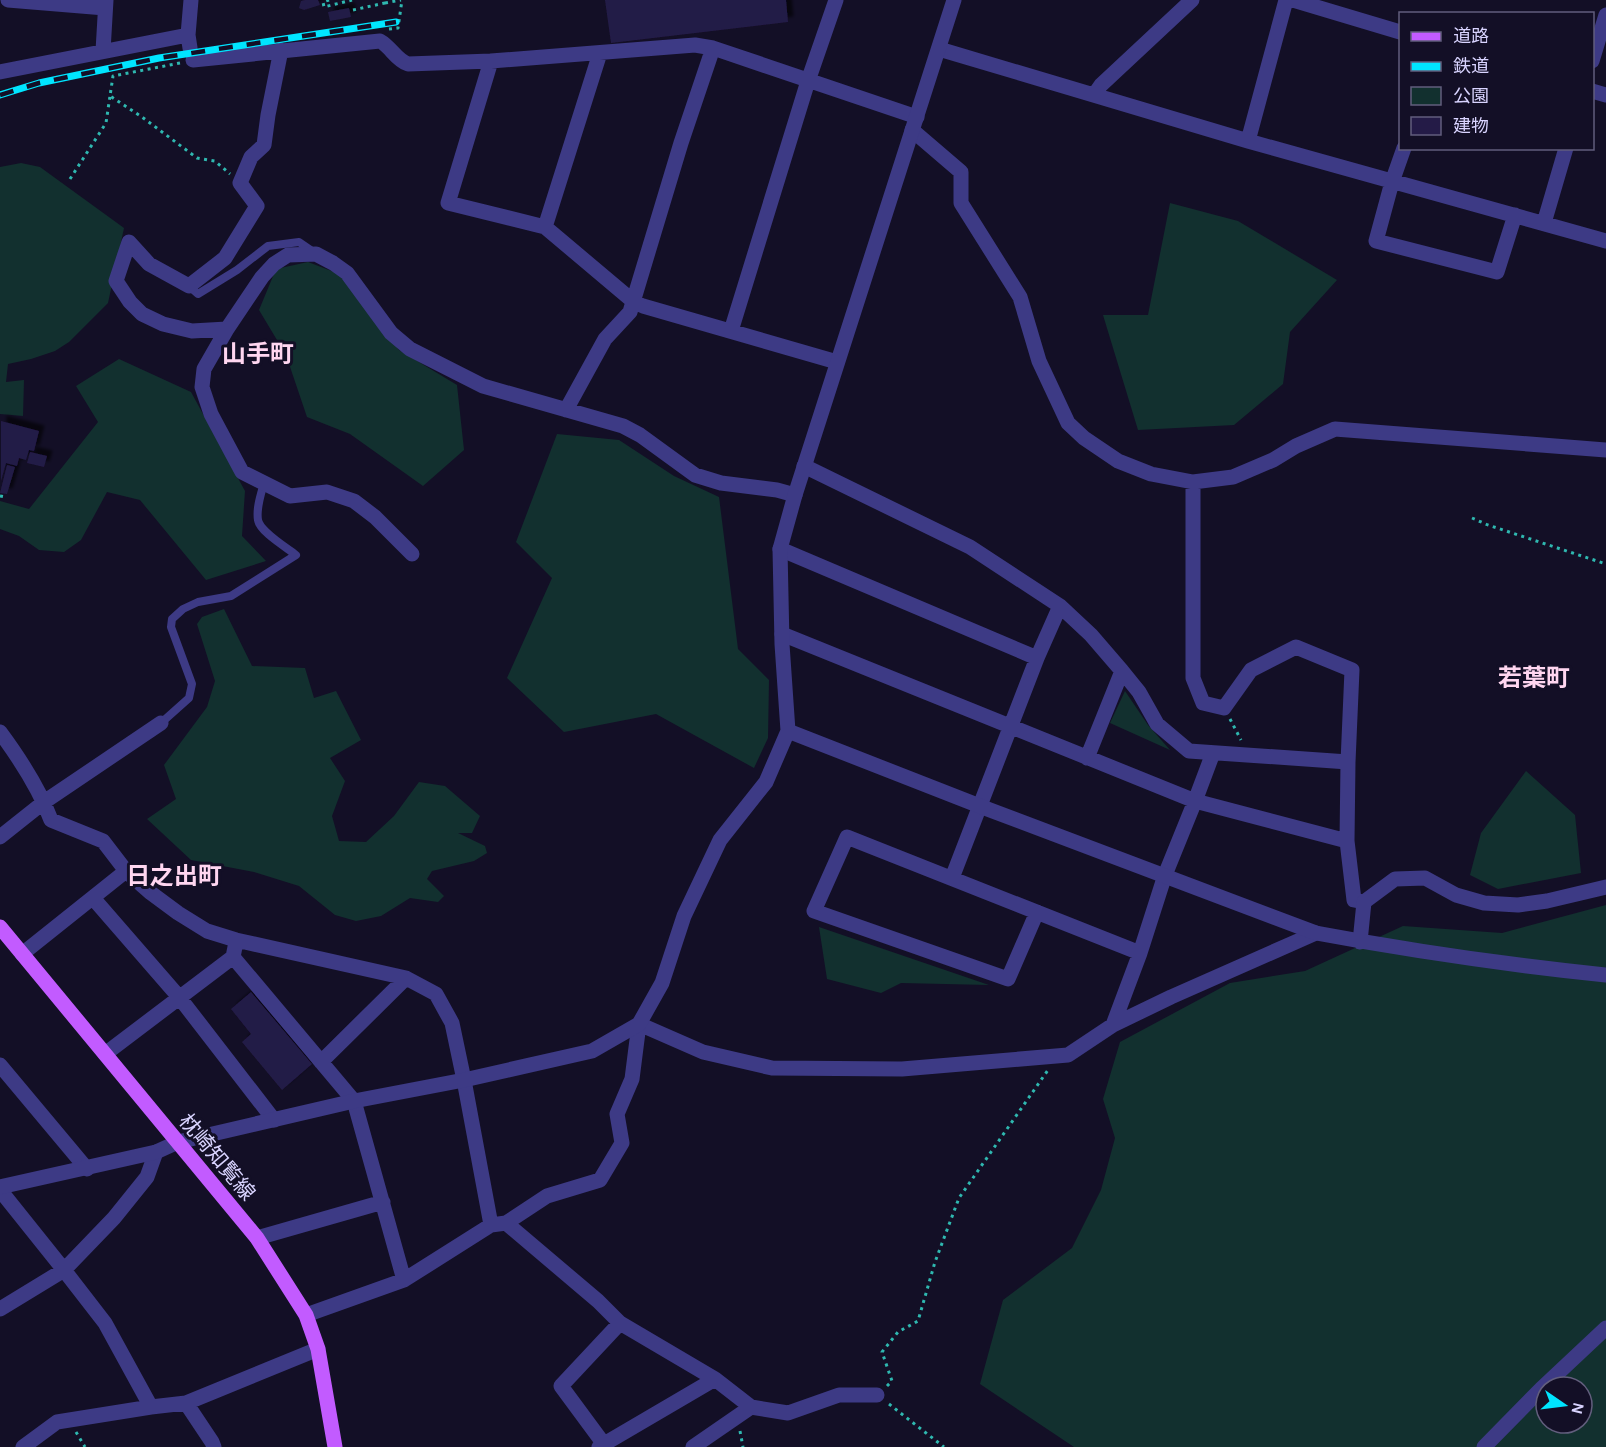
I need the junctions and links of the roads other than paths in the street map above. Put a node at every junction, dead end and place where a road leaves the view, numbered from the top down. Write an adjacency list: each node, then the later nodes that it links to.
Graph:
1 (8, 0): 8 (street)
2 (191, 0): 11 (street)
3 (836, 0): 20 (street)
4 (954, 0): 13 (street)
5 (1192, 0): 21 (street)
6 (1286, 0): 23 (street)
7 (1293, 0): 10 (street)
8 (106, 4): 15 (street)
9 (1606, 15): 17 (street)
10 (1399, 31)
11 (190, 48): 14 (street); 15 (street)
12 (713, 48): 16 (street); 20 (street); 33 (street)
13 (939, 49): 21 (street); 22 (street)
14 (281, 50): 18 (street); 32 (street)
15 (103, 51): 19 (street)
16 (600, 53): 18 (street); 29 (street)
17 (1594, 57)
18 (491, 61): 29 (street)
19 (0, 72)
20 (807, 81): 22 (street); 35 (street)
21 (1094, 95): 23 (street)
22 (914, 123): 36 (street); 40 (street)
23 (1248, 141): 26 (street)
24 (1403, 150): 26 (street)
25 (1565, 150): 28 (street)
26 (1392, 183): 27 (street); 27 (street)
27 (1515, 215): 28 (street)
28 (1544, 223): 30 (street)
29 (545, 227): 33 (street)
30 (1606, 241)
31 (316, 254): 32 (lane); 34 (street); 37 (street)
32 (189, 286): 34 (street)
33 (634, 302): 35 (street); 37 (street)
34 (227, 329): 41 (street)
35 (732, 332): 36 (street)
36 (837, 362): 39 (street)
37 (566, 410): 42 (street)
38 (1606, 450): 40 (street)
39 (804, 466): 42 (street); 45 (street)
40 (1193, 482): 55 (street)
41 (264, 483): 44 (street); 49 (lane)
42 (795, 495): 43 (street)
43 (780, 549): 46 (street); 47 (street)
44 (412, 554)
45 (1060, 606): 47 (street); 48 (street)
46 (782, 634): 50 (street); 51 (street)
47 (1037, 658): 50 (street)
48 (1122, 671): 53 (street); 54 (street)
49 (161, 723): 57 (street)
50 (1010, 726): 54 (street); 58 (street)
51 (788, 731): 58 (street); 78 (street)
52 (0, 732): 57 (street)
53 (1213, 753): 55 (street); 56 (street)
54 (1087, 758): 56 (street)
55 (1348, 762): 60 (street)
56 (1196, 801): 60 (street); 62 (street)
57 (44, 802): 59 (street); 61 (street)
58 (980, 806): 62 (street); 63 (street)
59 (0, 837)
60 (1347, 841): 66 (street)
61 (126, 871): 65 (street); 70 (street)
62 (1165, 876): 69 (street); 72 (street)
63 (952, 878): 67 (street); 67 (street)
64 (1606, 887): 66 (street)
65 (93, 898): 73 (street); 77 (street)
66 (1364, 902): 71 (street)
67 (1037, 912): 72 (street)
68 (0, 927): 73 (main road, 枕崎知覧線)
69 (1316, 933): 71 (street); 79 (street)
70 (236, 940): 74 (street); 76 (street)
71 (1360, 942): 75 (street)
72 (1140, 953): 79 (street)
73 (22, 954): 80 (main road, 枕崎知覧線)
74 (233, 957): 77 (street); 81 (street)
75 (1606, 975)
76 (406, 978): 81 (street); 83 (street)
77 (179, 997): 80 (street); 85 (street)
78 (639, 1024): 79 (street); 83 (street); 91 (street)
79 (1113, 1025)
80 (105, 1054): 86 (main road, 枕崎知覧線)
81 (321, 1062): 84 (street)
82 (1, 1069): 88 (street)
83 (465, 1080): 84 (street); 92 (street)
84 (354, 1101): 85 (street); 90 (street)
85 (274, 1120): 86 (street)
86 (178, 1142): 87 (street); 93 (main road, 枕崎知覧線)
87 (156, 1152): 88 (street); 94 (street)
88 (87, 1168): 89 (street)
89 (0, 1189): 94 (street)
90 (383, 1202): 93 (street); 95 (street)
91 (506, 1223): 92 (street); 98 (street)
92 (491, 1225): 95 (street)
93 (257, 1238): 97 (main road, 枕崎知覧線)
94 (64, 1270): 96 (street); 104 (street)
95 (405, 1280): 97 (street)
96 (0, 1309)
97 (306, 1315): 100 (main road, 枕崎知覧線)
98 (620, 1323): 101 (street); 106 (street)
99 (1606, 1328): 111 (street)
100 (318, 1349): 103 (street); 109 (main road, 枕崎知覧線)
101 (715, 1379): 105 (street); 106 (street)
102 (877, 1395): 105 (street)
103 (186, 1403): 104 (street); 108 (street)
104 (151, 1407): 107 (street)
105 (751, 1407): 110 (street)
106 (602, 1446)
107 (23, 1447)
108 (214, 1447)
109 (335, 1447)
110 (693, 1447)
111 (1484, 1447)

